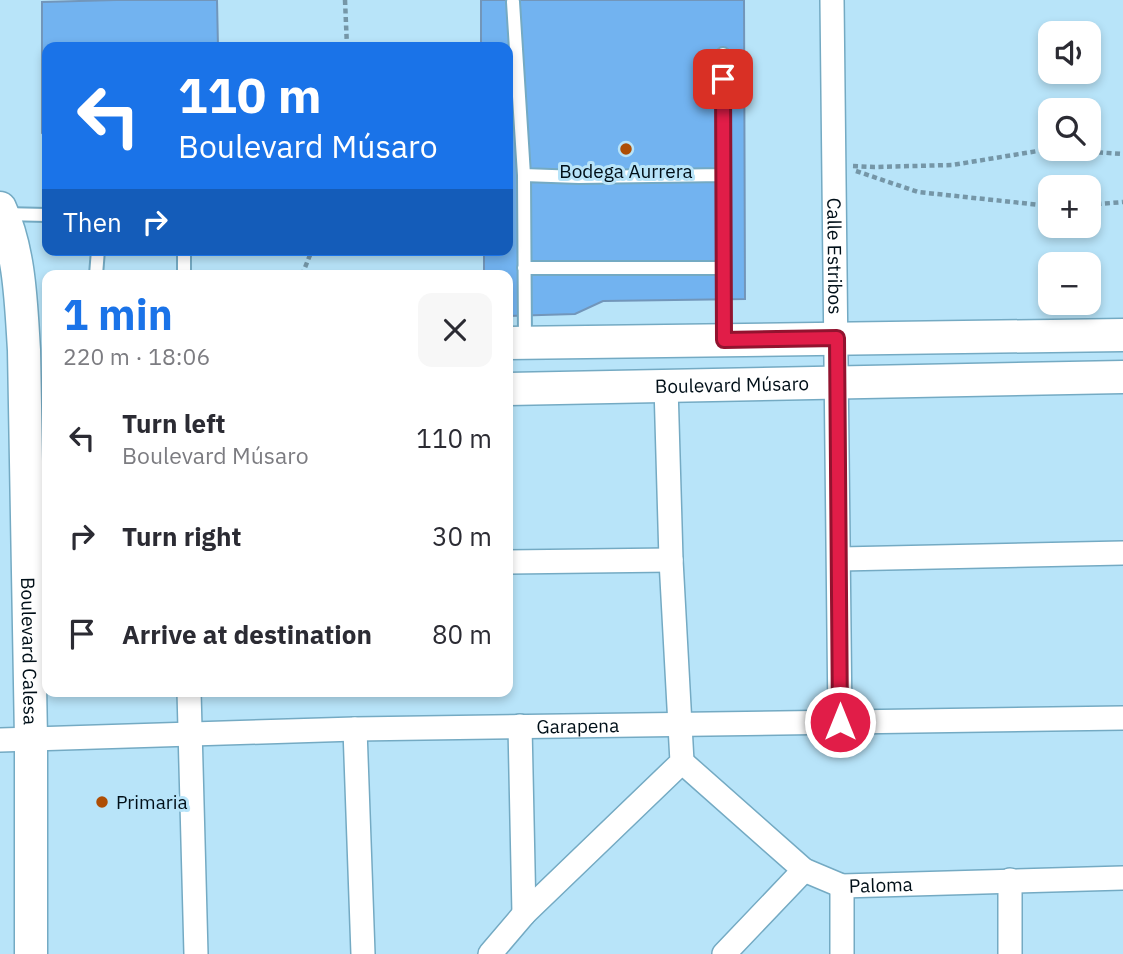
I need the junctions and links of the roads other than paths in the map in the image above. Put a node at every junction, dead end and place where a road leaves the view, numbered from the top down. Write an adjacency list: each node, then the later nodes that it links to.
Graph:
1 (832, 0): 2 (street); 12 (street, Calle Estribos)
2 (845, 0)
3 (513, 2): 5 (lane)
4 (723, 54): 6 (lane)
5 (524, 175): 6 (lane); 9 (lane)
6 (724, 176): 10 (lane)
7 (1, 211): 8 (lane); 15 (street, Boulevard Calesa)
8 (42, 215)
9 (524, 268): 10 (lane); 14 (lane)
10 (724, 268): 13 (lane)
11 (1123, 335): 12 (street)
12 (837, 338): 13 (street); 17 (street, Calle Estribos)
13 (724, 340): 14 (street)
14 (516, 343)
15 (24, 350): 20 (street, Boulevard Calesa)
16 (1123, 377): 17 (street, Boulevard Músaro)
17 (837, 384): 18 (street, Boulevard Músaro); 22 (street, Calle Estribos)
18 (666, 386): 19 (street, Boulevard Músaro); 23 (street)
19 (513, 388)
20 (24, 396): 32 (street, Boulevard Calesa)
21 (1123, 553): 22 (street)
22 (840, 559): 27 (street, Calle Estribos)
23 (671, 560): 24 (street); 28 (street)
24 (513, 562)
25 (190, 697): 31 (street)
26 (1123, 718): 27 (street, Garapena)
27 (840, 722): 28 (street, Garapena)
28 (680, 725): 29 (street, Garapena); 34 (street)
29 (520, 726): 30 (street, Garapena); 39 (street)
30 (355, 729): 31 (street, Garapena); 42 (street)
31 (190, 733): 32 (street, Garapena); 41 (street)
32 (31, 739): 33 (street, Garapena); 40 (street, Boulevard Calesa)
33 (0, 740)
34 (682, 762): 35 (street, Paloma); 39 (street)
35 (804, 870): 38 (street, Paloma); 44 (street)
36 (1123, 878): 37 (street, Paloma)
37 (1010, 880): 38 (street, Paloma); 46 (street)
38 (842, 886): 45 (street)
39 (524, 914): 43 (street)
40 (31, 954)
41 (197, 954)
42 (363, 954)
43 (490, 954)
44 (724, 954)
45 (842, 954)
46 (1010, 954)

